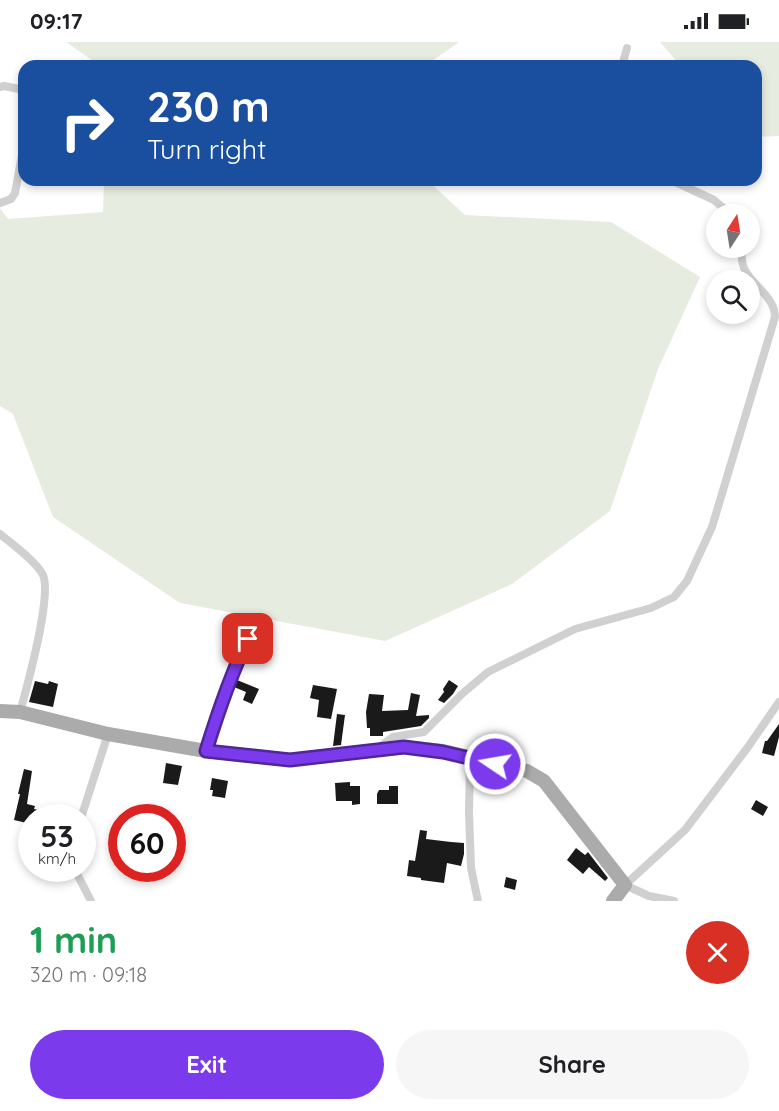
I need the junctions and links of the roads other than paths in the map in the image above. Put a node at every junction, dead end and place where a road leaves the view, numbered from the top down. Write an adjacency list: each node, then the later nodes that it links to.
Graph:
1 (627, 48): 2 (street)
2 (624, 60)
3 (0, 87): 4 (street)
4 (18, 89)
5 (18, 177): 7 (street)
6 (684, 186): 8 (street)
7 (0, 203)
8 (719, 204)
9 (742, 258): 10 (street)
10 (777, 317): 18 (street)
11 (0, 534): 15 (street)
12 (248, 639): 17 (street)
13 (779, 702): 22 (street)
14 (0, 711): 15 (main road)
15 (20, 712): 16 (main road)
16 (108, 734): 17 (main road); 20 (street)
17 (206, 751): 18 (main road)
18 (373, 752): 19 (main road)
19 (470, 759): 22 (main road); 24 (street)
20 (86, 804)
21 (81, 882): 23 (street)
22 (625, 885): 25 (main road); 26 (street)
23 (91, 901)
24 (478, 901)
25 (613, 901)
26 (674, 901)

